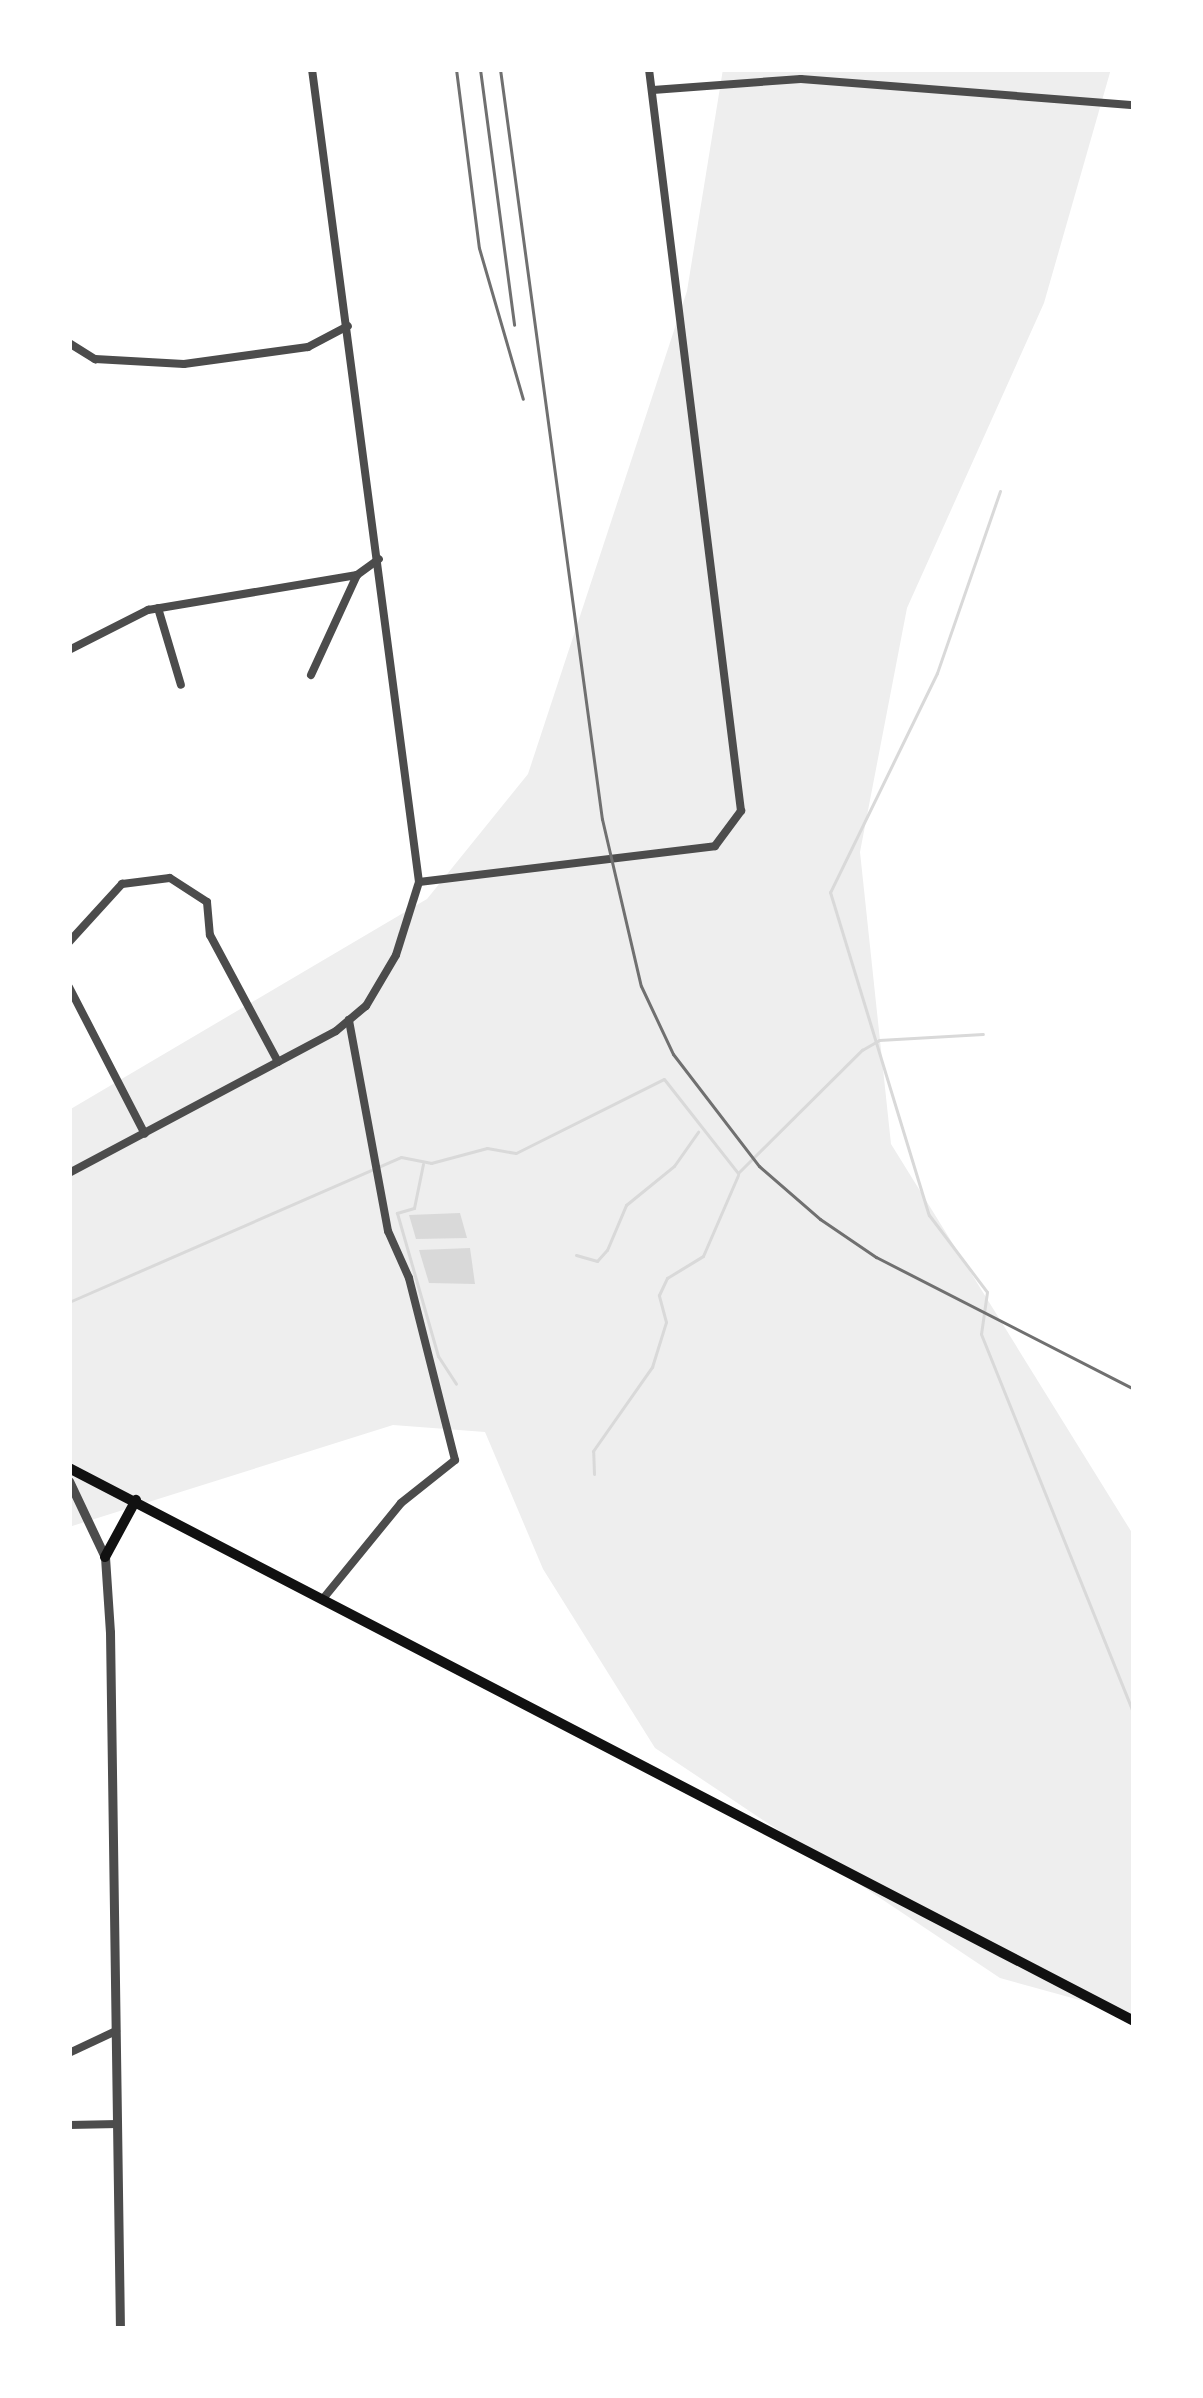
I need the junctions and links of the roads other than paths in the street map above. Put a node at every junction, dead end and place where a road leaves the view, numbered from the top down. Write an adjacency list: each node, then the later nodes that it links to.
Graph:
1 (312, 69): 5 (street)
2 (650, 69): 3 (street)
3 (653, 90): 4 (street); 13 (street)
4 (1134, 105)
5 (348, 326): 6 (street); 7 (street)
6 (69, 343)
7 (380, 559): 8 (street); 13 (street)
8 (357, 575): 9 (street); 11 (street)
9 (158, 608): 10 (street); 12 (street)
10 (69, 650)
11 (311, 675)
12 (182, 685)
13 (419, 882): 16 (street)
14 (69, 942): 17 (street)
15 (69, 987): 18 (street)
16 (349, 1020): 17 (street); 24 (street)
17 (278, 1062): 18 (street)
18 (145, 1134): 19 (street)
19 (69, 1173)
20 (69, 1468): 22 (main road)
21 (69, 1481): 23 (street)
22 (136, 1500): 23 (main road); 24 (main road)
23 (105, 1557): 26 (street)
24 (321, 1601): 25 (main road)
25 (1134, 2021)
26 (117, 2030): 27 (street); 28 (street)
27 (69, 2054)
28 (118, 2124): 29 (street); 30 (street)
29 (69, 2125)
30 (119, 2329)

